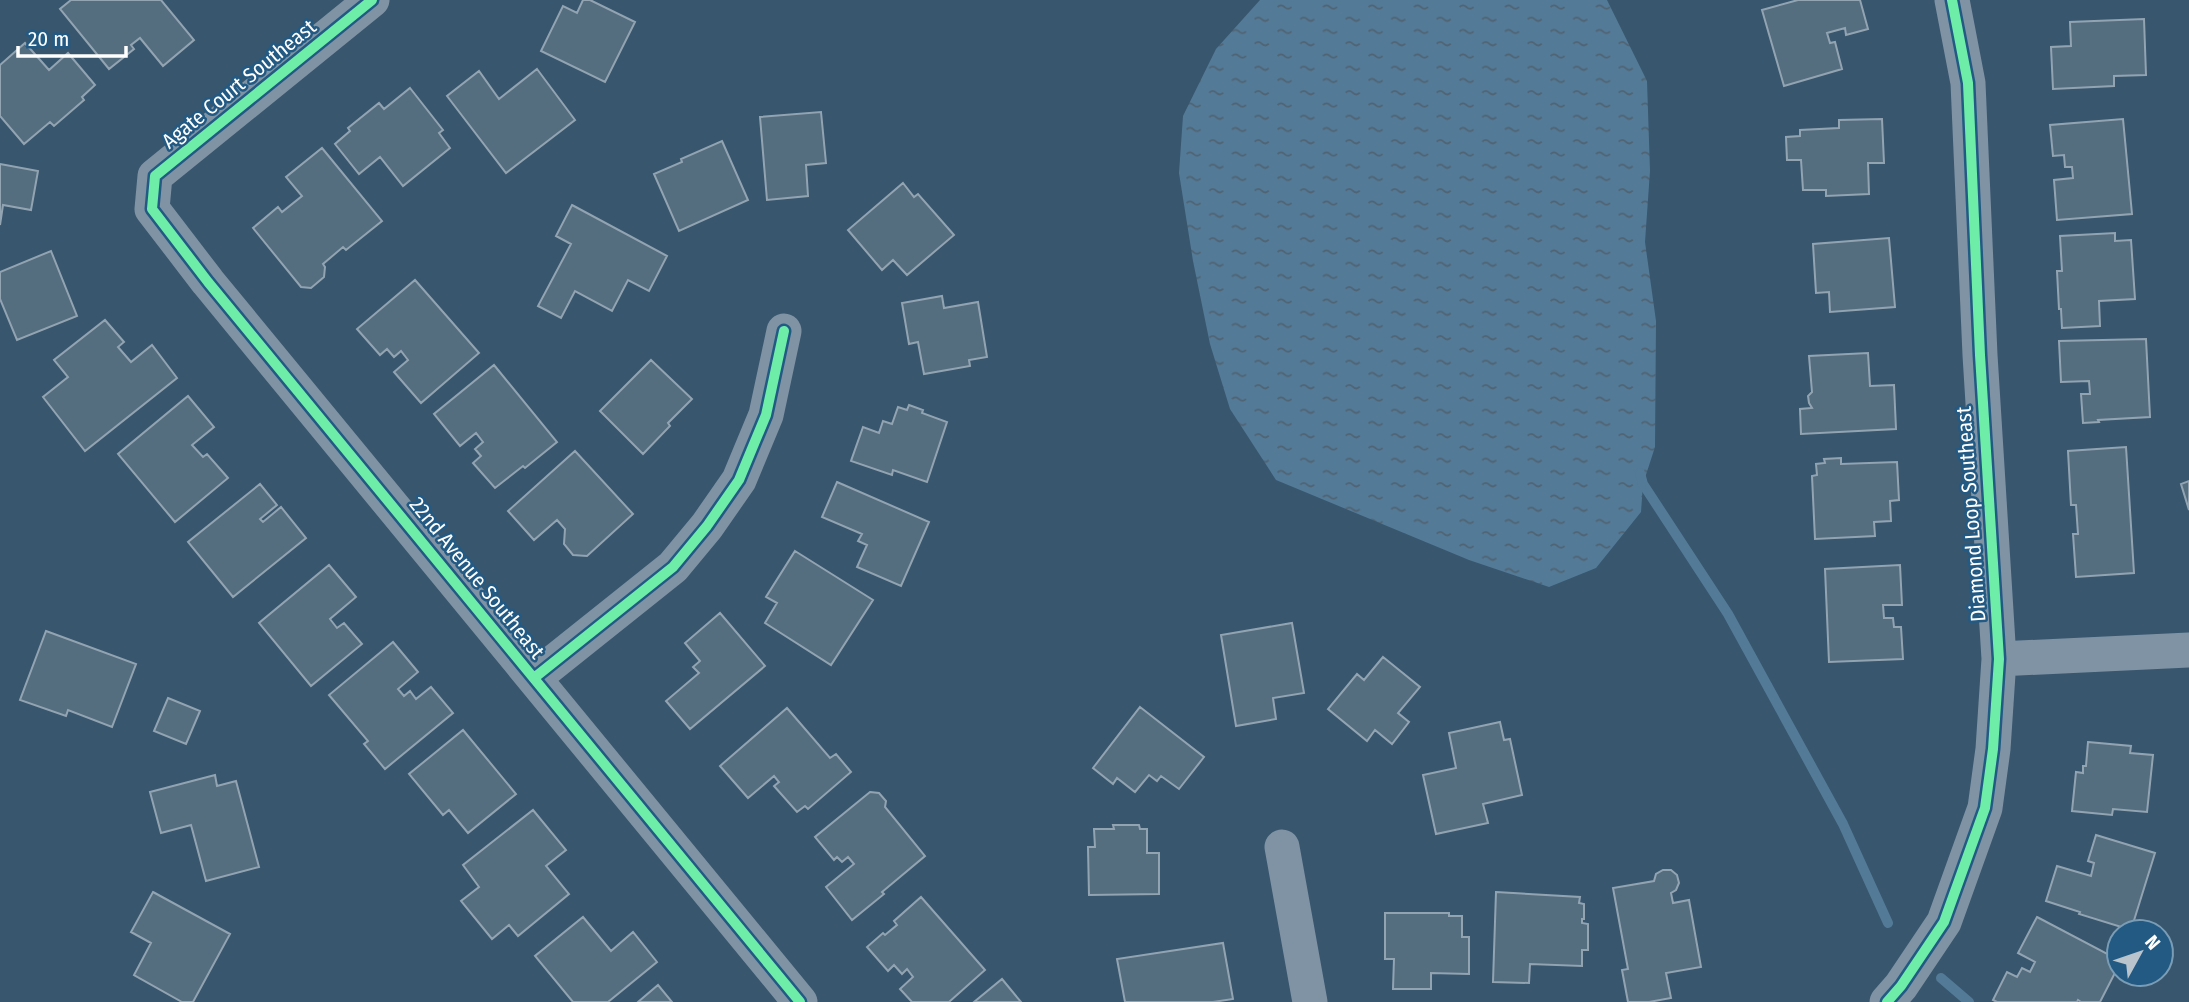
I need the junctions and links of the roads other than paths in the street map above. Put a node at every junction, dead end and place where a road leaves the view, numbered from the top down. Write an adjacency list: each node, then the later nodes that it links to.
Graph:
1 (372, 0): 3 (street, Agate Court Southeast)
2 (1952, 0): 6 (street, Diamond Loop Southeast)
3 (152, 209): 7 (street, 22nd Avenue Southeast)
4 (784, 331): 7 (street)
5 (2189, 650): 6 (street)
6 (1999, 659): 11 (street, Diamond Loop Southeast)
7 (534, 678): 9 (street, 22nd Avenue Southeast)
8 (1282, 847): 10 (street)
9 (800, 1002)
10 (1310, 1002)
11 (1887, 1002)

